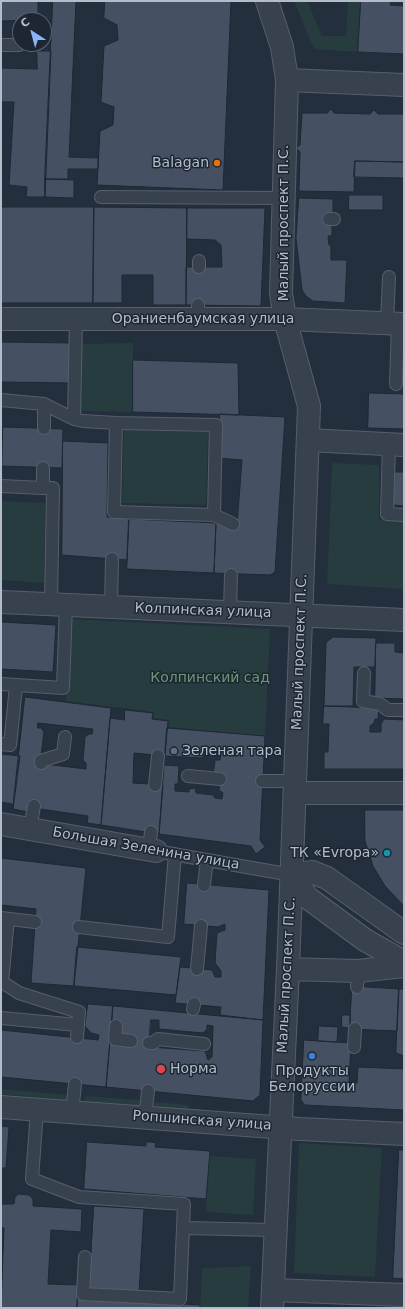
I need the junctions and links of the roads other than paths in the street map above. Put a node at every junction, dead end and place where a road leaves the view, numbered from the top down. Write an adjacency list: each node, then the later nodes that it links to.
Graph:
1 (267, 1): 4 (street, Малый проспект П.С.)
2 (1, 45): 3 (lane)
3 (12, 45)
4 (287, 80): 5 (street); 7 (street, Малый проспект П.С.)
5 (404, 85)
6 (101, 197): 7 (lane)
7 (286, 211): 11 (street, Малый проспект П.С.)
8 (389, 277): 12 (lane)
9 (1, 319): 10 (street, Ораниенбаумская улица)
10 (76, 319): 11 (street, Ораниенбаумская улица); 16 (lane)
11 (285, 320): 12 (street, Ораниенбаумская улица); 19 (street, Малый проспект П.С.)
12 (396, 323): 13 (lane)
13 (396, 384)
14 (1, 400): 15 (lane)
15 (44, 404): 16 (lane); 18 (lane)
16 (74, 419): 17 (lane)
17 (116, 423): 24 (lane); 24 (lane)
18 (44, 428)
19 (308, 440): 20 (street); 33 (street, Малый проспект П.С.)
20 (396, 444): 25 (lane)
21 (43, 468): 23 (lane)
22 (1, 486): 23 (lane)
23 (42, 488): 30 (lane)
24 (214, 515): 26 (lane)
25 (404, 515)
26 (233, 524)
27 (112, 559): 31 (lane)
28 (231, 575): 32 (lane)
29 (1, 602): 30 (street, Колпинская улица)
30 (58, 605): 31 (street, Колпинская улица); 37 (lane)
31 (111, 607): 32 (street, Колпинская улица)
32 (230, 612): 33 (street, Колпинская улица)
33 (301, 615): 34 (street, Колпинская улица); 47 (street, Малый проспект П.С.)
34 (404, 620)
35 (364, 673): 38 (lane)
36 (1, 684): 37 (lane)
37 (16, 686): 40 (lane)
38 (404, 710)
39 (65, 737): 42 (lane)
40 (1, 744)
41 (158, 756): 46 (lane)
42 (41, 764)
43 (188, 776): 44 (lane)
44 (220, 779)
45 (262, 781): 47 (lane)
46 (155, 785)
47 (295, 787): 48 (street); 54 (street, Малый проспект П.С.)
48 (404, 793)
49 (34, 806): 51 (lane)
50 (1, 824): 51 (street, Большая Зеленина улица)
51 (30, 828): 52 (street, Большая Зеленина улица)
52 (158, 847): 53 (lane, Большая Зеленина улица); 59 (lane)
53 (207, 860): 54 (lane, Большая Зеленина улица); 55 (lane)
54 (292, 875): 60 (street); 61 (street); 64 (street, Малый проспект П.С.)
55 (204, 885)
56 (4, 919): 57 (lane); 66 (lane)
57 (35, 922)
58 (201, 926): 63 (lane)
59 (79, 927)
60 (404, 933)
61 (404, 962)
62 (404, 966): 64 (street)
63 (197, 969)
64 (288, 969): 80 (street, Малый проспект П.С.)
65 (1, 1018): 66 (lane)
66 (78, 1025): 69 (lane)
67 (116, 1026): 70 (lane)
68 (355, 1029): 73 (lane)
69 (77, 1037)
70 (131, 1041)
71 (152, 1044): 72 (lane)
72 (204, 1044)
73 (354, 1047)
74 (75, 1084): 78 (lane)
75 (148, 1091): 79 (lane)
76 (1, 1107): 77 (street, Ропшинская улица)
77 (37, 1110): 78 (street, Ропшинская улица); 82 (lane)
78 (72, 1112): 79 (street, Ропшинская улица)
79 (145, 1118): 80 (street, Ропшинская улица)
80 (280, 1127): 81 (street, Ропшинская улица); 83 (street, Малый проспект П.С.)
81 (404, 1134)
82 (183, 1228): 83 (lane); 84 (lane)
83 (275, 1230): 86 (street, Малый проспект П.С.)
84 (85, 1257)
85 (404, 1295): 87 (street)
86 (273, 1299): 87 (street)
87 (366, 1300)

